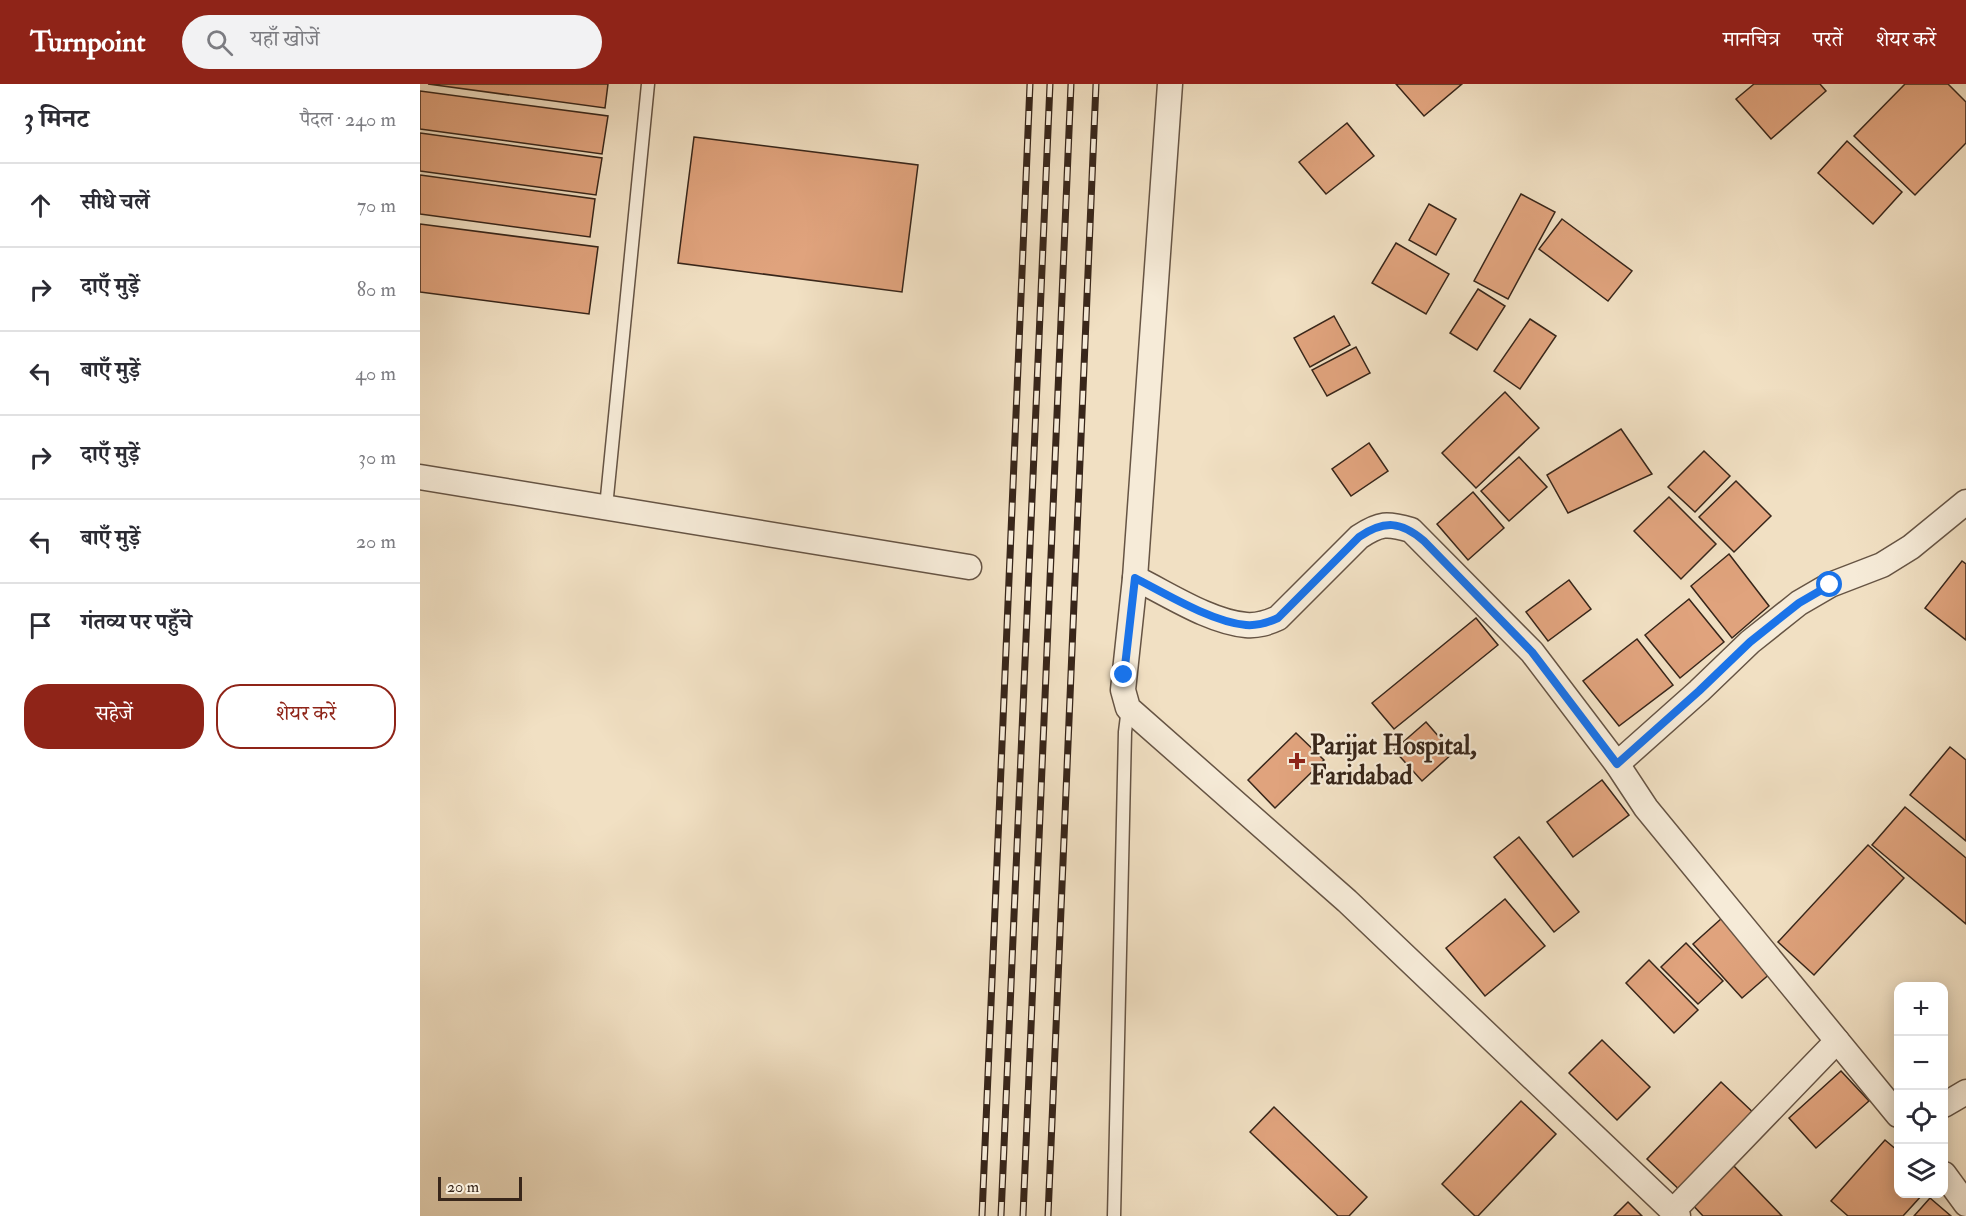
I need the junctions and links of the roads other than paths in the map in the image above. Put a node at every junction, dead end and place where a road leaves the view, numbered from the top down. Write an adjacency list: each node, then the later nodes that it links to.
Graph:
1 (648, 84): 5 (lane)
2 (1170, 84): 7 (street)
3 (420, 477): 5 (street)
4 (1966, 502): 9 (street)
5 (606, 507): 6 (street)
6 (969, 567)
7 (1135, 578): 8 (street); 9 (street)
8 (1128, 708): 16 (street); 17 (lane)
9 (1617, 764): 10 (street)
10 (1837, 1041): 13 (street); 16 (street)
11 (1966, 1092): 12 (street)
12 (1948, 1103)
13 (1894, 1109)
14 (1948, 1179): 15 (street)
15 (1966, 1204)
16 (1676, 1214)
17 (1114, 1216)

